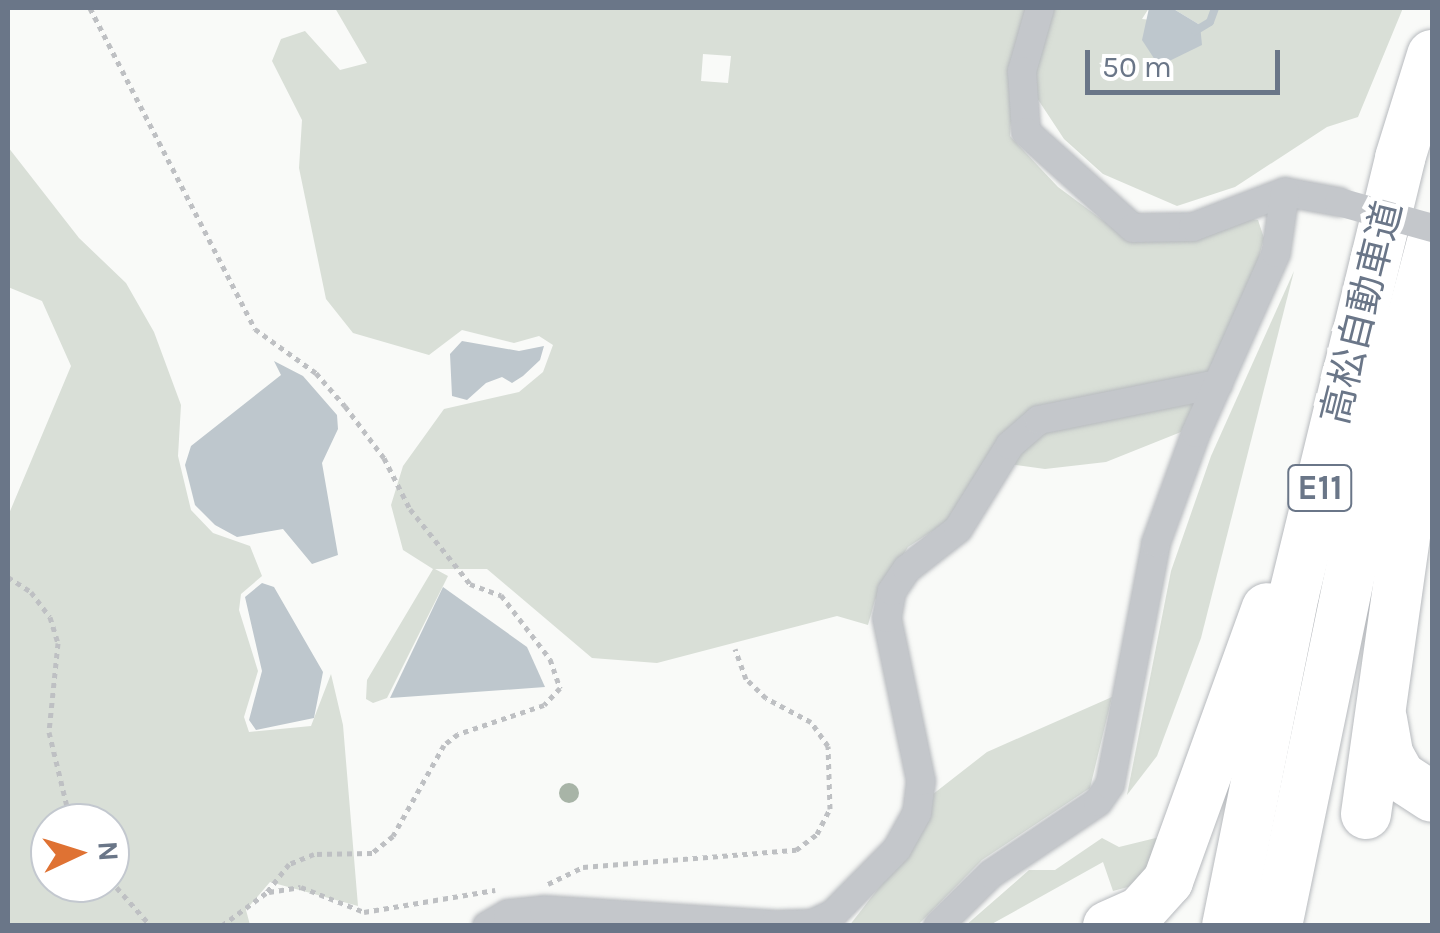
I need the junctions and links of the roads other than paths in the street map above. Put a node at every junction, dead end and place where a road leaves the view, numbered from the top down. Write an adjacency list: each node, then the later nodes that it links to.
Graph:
1 (1040, 8): 4 (street)
2 (1432, 55): 3 (highway, 高松自動車道 / E11)
3 (1400, 158): 14 (highway); 15 (highway, 高松自動車道 / E11)
4 (1284, 192): 5 (street, bridge); 8 (street)
5 (1432, 228)
6 (1432, 242): 16 (highway, 高松自動車道 / E11)
7 (1432, 346): 9 (highway)
8 (1218, 384): 12 (street); 13 (street)
9 (1381, 694): 10 (highway); 11 (highway)
10 (1432, 797)
11 (1366, 814)
12 (487, 926)
13 (938, 926)
14 (1108, 926)
15 (1227, 926)
16 (1277, 926)

